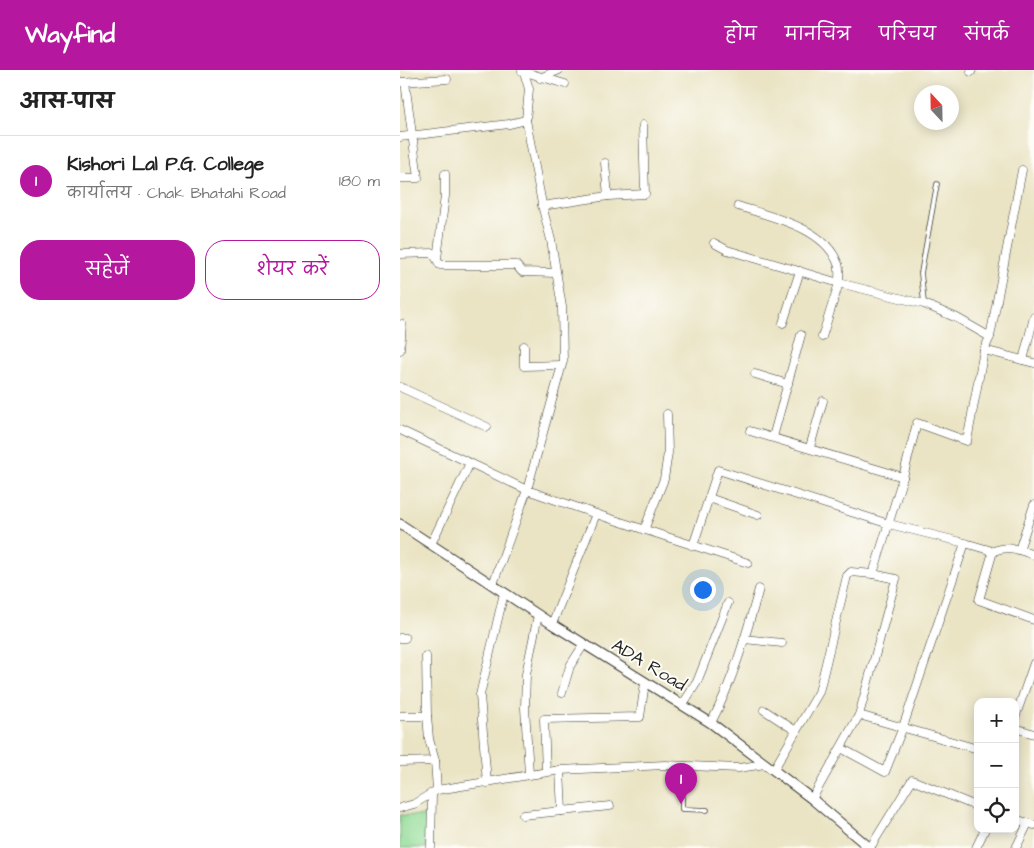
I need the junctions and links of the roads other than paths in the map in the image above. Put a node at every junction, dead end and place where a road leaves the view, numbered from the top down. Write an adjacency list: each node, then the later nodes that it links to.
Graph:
1 (559, 70): 3 (street)
2 (522, 71): 3 (street); 7 (street)
3 (540, 78): 6 (street)
4 (447, 79): 5 (street)
5 (403, 82): 9 (street)
6 (565, 84)
7 (526, 120): 9 (street); 17 (street)
8 (643, 125): 16 (street)
9 (412, 136): 10 (street); 14 (street)
10 (400, 137)
11 (605, 164): 16 (street)
12 (1022, 170): 31 (street)
13 (445, 174): 21 (street)
14 (400, 178)
15 (937, 184): 25 (lane)
16 (608, 196): 17 (street)
17 (542, 206): 23 (street)
18 (738, 206): 24 (street)
19 (714, 242): 22 (street)
20 (400, 254): 21 (street)
21 (436, 259): 23 (street)
22 (800, 271): 24 (street); 27 (street)
23 (556, 273): 37 (street)
24 (839, 283): 25 (street); 30 (street)
25 (924, 304): 31 (street)
26 (1034, 317): 35 (street)
27 (783, 323)
28 (402, 324): 33 (street)
29 (801, 335): 39 (street)
30 (822, 337)
31 (990, 337): 34 (street)
32 (524, 346): 37 (street)
33 (400, 350)
34 (984, 350): 35 (street); 49 (street)
35 (1023, 360): 36 (street)
36 (1034, 363)
37 (562, 365): 50 (street)
38 (755, 374): 39 (street)
39 (788, 384): 46 (street)
40 (400, 387): 43 (street)
41 (823, 401): 47 (street)
42 (667, 414): 57 (street)
43 (487, 428)
44 (400, 430): 48 (street)
45 (750, 431): 46 (street)
46 (773, 437): 47 (street)
47 (810, 448): 49 (street)
48 (470, 462): 50 (street); 59 (street)
49 (904, 477): 56 (street)
50 (527, 490): 53 (street); 66 (street)
51 (709, 498): 54 (street); 56 (street); 60 (street)
52 (1034, 506): 61 (street)
53 (596, 514): 57 (street); 72 (street)
54 (758, 515)
55 (400, 524): 59 (street, ADA Road)
56 (889, 524): 58 (street); 65 (street)
57 (644, 530): 60 (street)
58 (965, 543): 62 (street); 87 (street)
59 (431, 544): 66 (street, ADA Road)
60 (694, 546): 64 (street)
61 (1019, 550): 62 (street); 63 (street)
62 (991, 552): 71 (street)
63 (1034, 555)
64 (748, 564)
65 (873, 574): 85 (street); 89 (street)
66 (493, 584): 68 (street, ADA Road)
67 (759, 589): 73 (street)
68 (504, 593): 70 (street, ADA Road); 100 (street)
69 (728, 603): 80 (street)
70 (538, 615): 72 (street, ADA Road); 99 (street)
71 (1034, 620)
72 (552, 624): 75 (street, ADA Road)
73 (744, 639): 74 (street); 86 (street)
74 (782, 643)
75 (584, 644): 78 (street, ADA Road); 79 (street)
76 (426, 656): 84 (street)
77 (1034, 663): 81 (street)
78 (645, 683): 80 (street, ADA Road); 98 (street)
79 (562, 693)
80 (683, 704): 86 (street, ADA Road)
81 (1019, 706)
82 (764, 710): 89 (street)
83 (400, 716): 84 (street)
84 (427, 716): 93 (street)
85 (859, 716): 87 (street); 91 (street)
86 (711, 723): 96 (street, ADA Road)
87 (903, 727): 91 (street); 92 (street)
88 (1019, 729): 90 (street)
89 (796, 731): 96 (street)
90 (1034, 734)
91 (841, 748): 102 (street)
92 (974, 748)
93 (434, 761): 94 (street); 101 (street)
94 (400, 762)
95 (682, 766): 96 (street); 97 (street); 106 (lane)
96 (769, 767): 102 (street, ADA Road)
97 (560, 770): 98 (street); 107 (street)
98 (546, 772): 99 (street)
99 (529, 774): 100 (street)
100 (487, 783): 101 (street)
101 (434, 792): 105 (street); 111 (street)
102 (812, 799): 112 (street, ADA Road)
103 (974, 805): 112 (street)
104 (610, 806): 107 (street)
105 (400, 808)
106 (707, 810)
107 (562, 811): 108 (street)
108 (523, 816)
109 (1031, 824): 114 (street)
110 (983, 833): 113 (street)
111 (431, 848)
112 (870, 848)
113 (976, 848)
114 (1016, 848)

